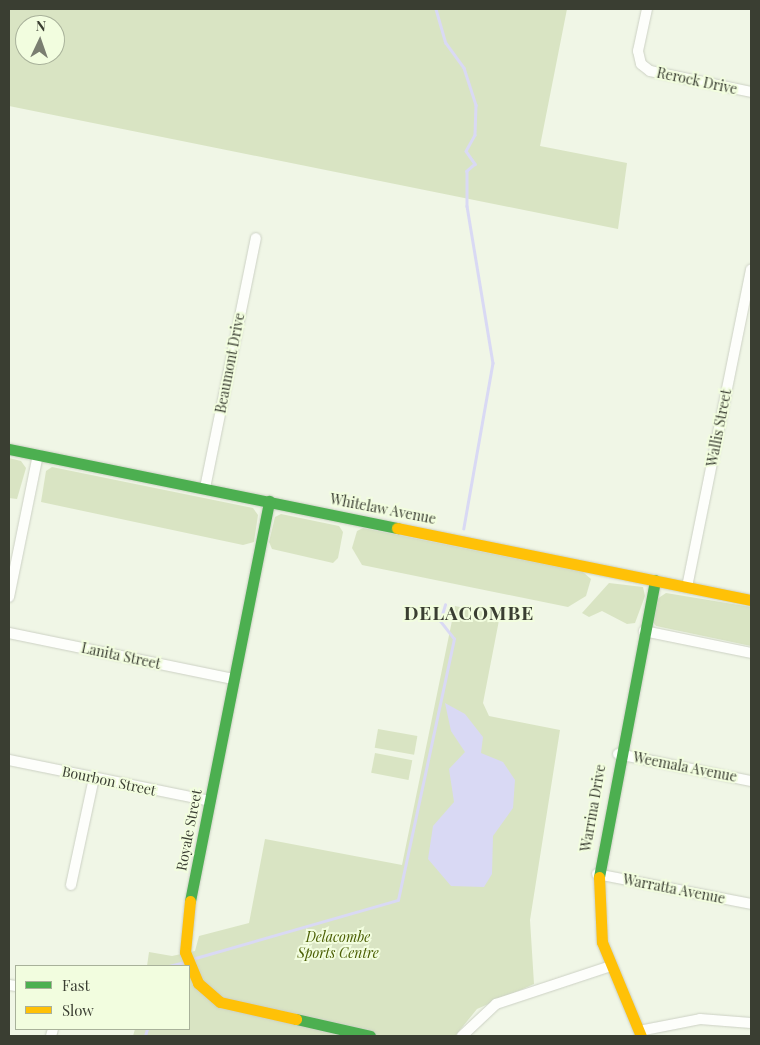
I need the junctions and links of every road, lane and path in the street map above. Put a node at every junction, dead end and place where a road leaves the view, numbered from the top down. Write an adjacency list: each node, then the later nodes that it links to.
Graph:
1 (647, 9): 2 (street, Rerock Drive)
2 (751, 92)
3 (256, 238): 7 (street, Beaumont Drive)
4 (751, 269): 10 (street, Wallis Street)
5 (9, 449): 6 (street, Whitelaw Avenue)
6 (38, 455): 7 (street, Whitelaw Avenue); 11 (street)
7 (205, 488): 8 (street, Whitelaw Avenue)
8 (270, 501): 9 (street, Whitelaw Avenue); 16 (street, Royale Street)
9 (655, 580): 10 (street, Whitelaw Avenue); 13 (street, Warrina Drive)
10 (687, 587): 12 (street, Whitelaw Avenue)
11 (9, 597)
12 (751, 600)
13 (644, 631): 15 (street); 17 (street, Warrina Drive)
14 (9, 633): 16 (street, Lanita Street)
15 (751, 653)
16 (234, 679): 21 (street, Royale Street)
17 (618, 754): 20 (street, Weemala Avenue); 22 (street, Warrina Drive)
18 (9, 760): 19 (street, Bourbon Street)
19 (94, 778): 21 (street, Bourbon Street); 23 (street)
20 (751, 780)
21 (210, 801): 28 (street, Royale Street)
22 (597, 874): 24 (street, Warratta Avenue); 25 (street, Warrina Drive)
23 (72, 885)
24 (751, 904)
25 (611, 966): 27 (street, Warrina Drive); 29 (street)
26 (751, 1023): 27 (street)
27 (640, 1034)
28 (370, 1036)
29 (462, 1036)

